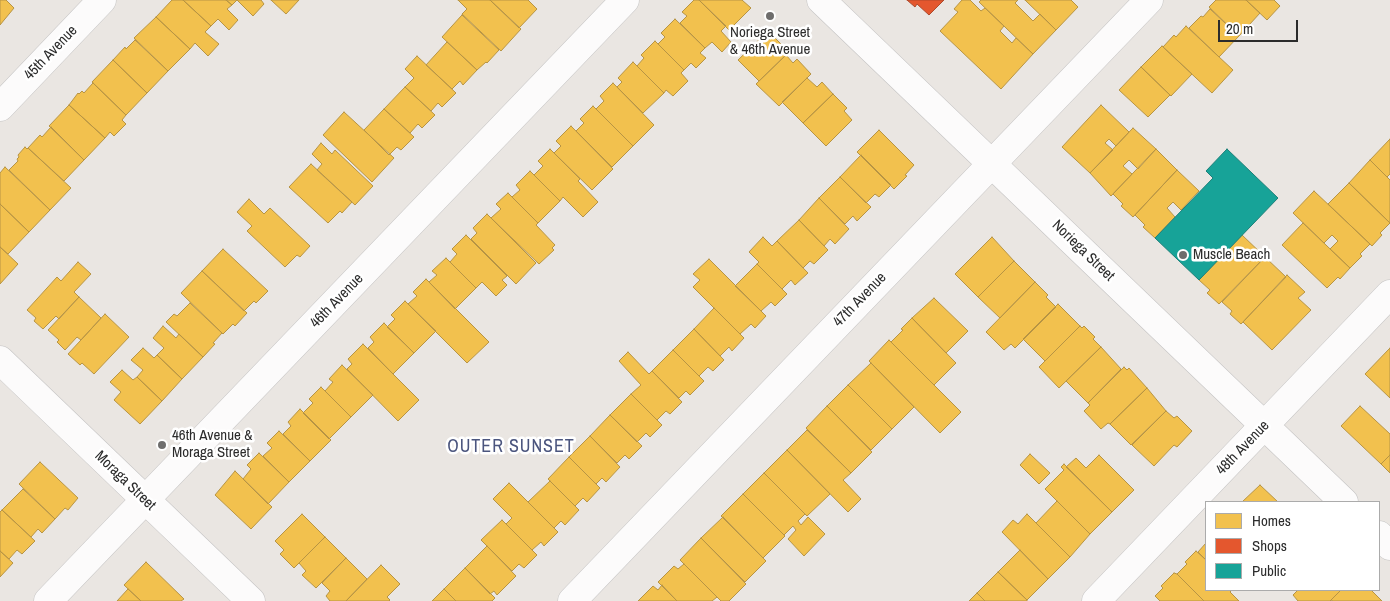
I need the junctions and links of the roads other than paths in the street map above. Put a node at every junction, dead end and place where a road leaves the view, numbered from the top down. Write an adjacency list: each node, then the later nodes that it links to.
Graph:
1 (102, 0): 5 (street, 45th Avenue)
2 (625, 0): 10 (street, 46th Avenue)
3 (821, 0): 6 (street, Noriega Street)
4 (1149, 0): 6 (street, 47th Avenue)
5 (0, 107)
6 (992, 164): 9 (street, Noriega Street); 16 (street, 47th Avenue)
7 (1390, 294): 9 (street, 48th Avenue)
8 (0, 360): 10 (street, Moraga Street)
9 (1264, 425): 11 (street, Noriega Street); 17 (street, 48th Avenue)
10 (145, 500): 14 (street, 46th Avenue); 15 (street, Moraga Street)
11 (1343, 501)
12 (1380, 536): 13 (street)
13 (1390, 546)
14 (48, 601)
15 (251, 601)
16 (572, 601)
17 (1096, 601)

